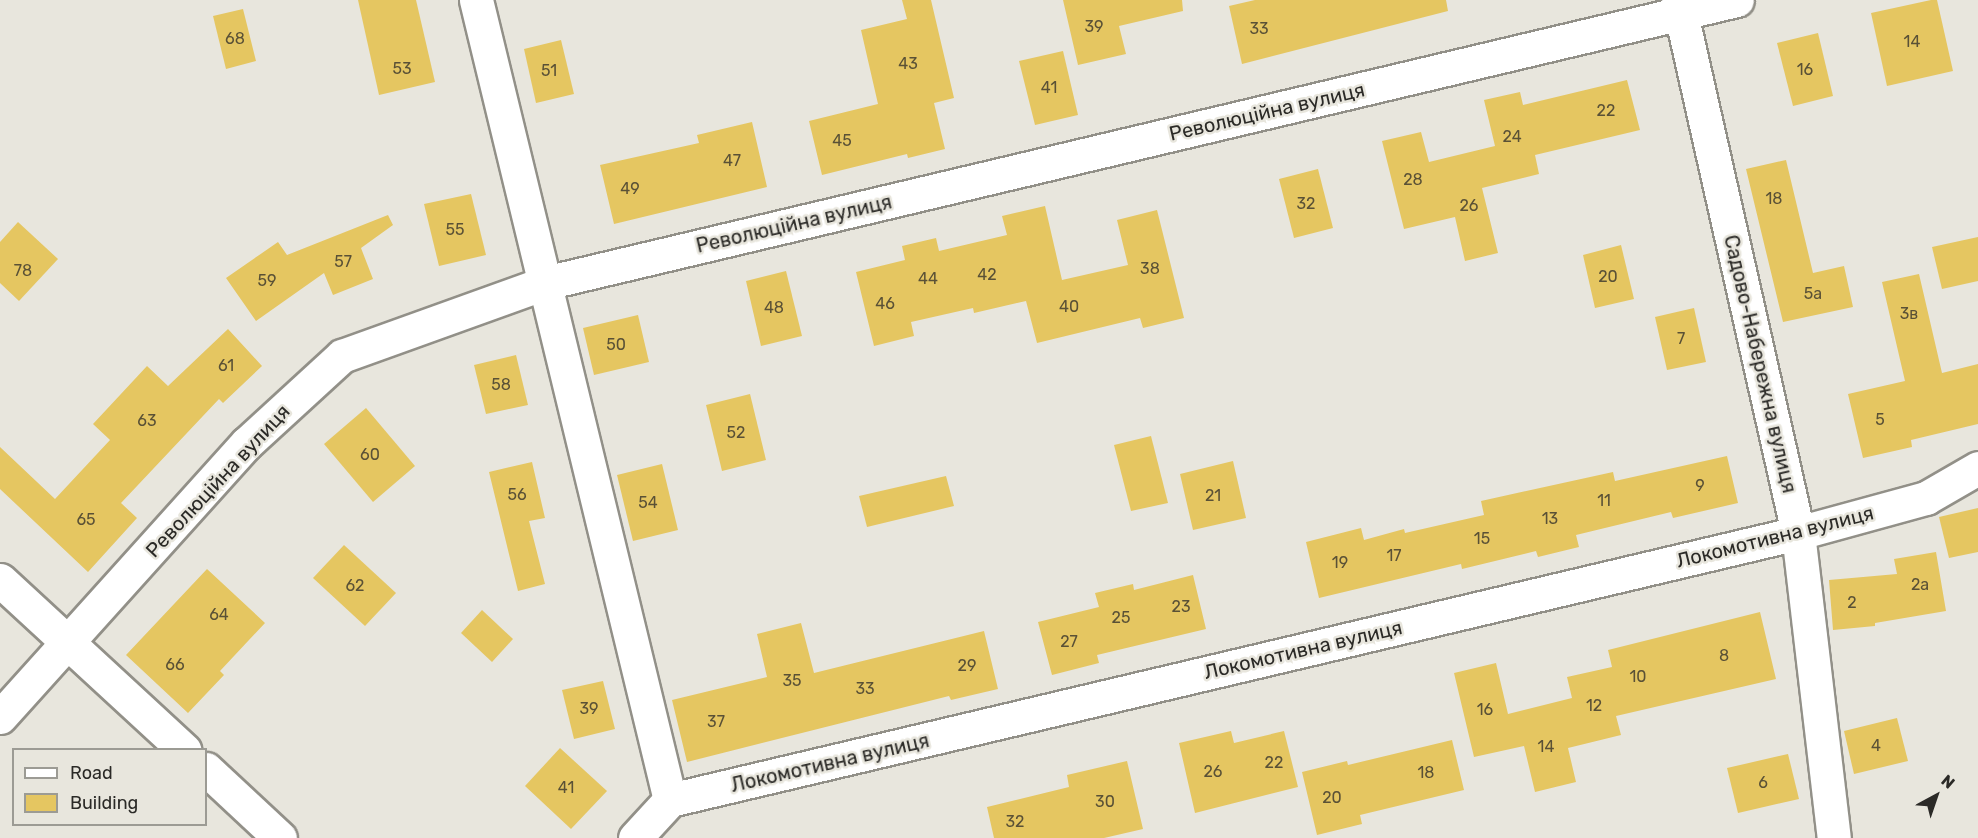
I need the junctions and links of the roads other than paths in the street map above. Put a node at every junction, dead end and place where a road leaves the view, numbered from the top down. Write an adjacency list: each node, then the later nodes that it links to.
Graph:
1 (476, 0): 4 (street)
2 (1737, 0): 3 (street, Революційна вулиця)
3 (1679, 7): 4 (street, Революційна вулиця); 6 (street, Садово-Набережна вулиця)
4 (545, 284): 8 (street, Революційна вулиця); 12 (street)
5 (1978, 468): 6 (street, Локомотивна вулиця)
6 (1798, 533): 12 (street, Локомотивна вулиця); 15 (street, Садово-Набережна вулиця)
7 (0, 580): 8 (street)
8 (68, 643): 9 (street, Революційна вулиця); 10 (street)
9 (0, 717)
10 (182, 748)
11 (207, 770): 13 (street)
12 (670, 800): 14 (street)
13 (280, 838)
14 (635, 838)
15 (1834, 838)

